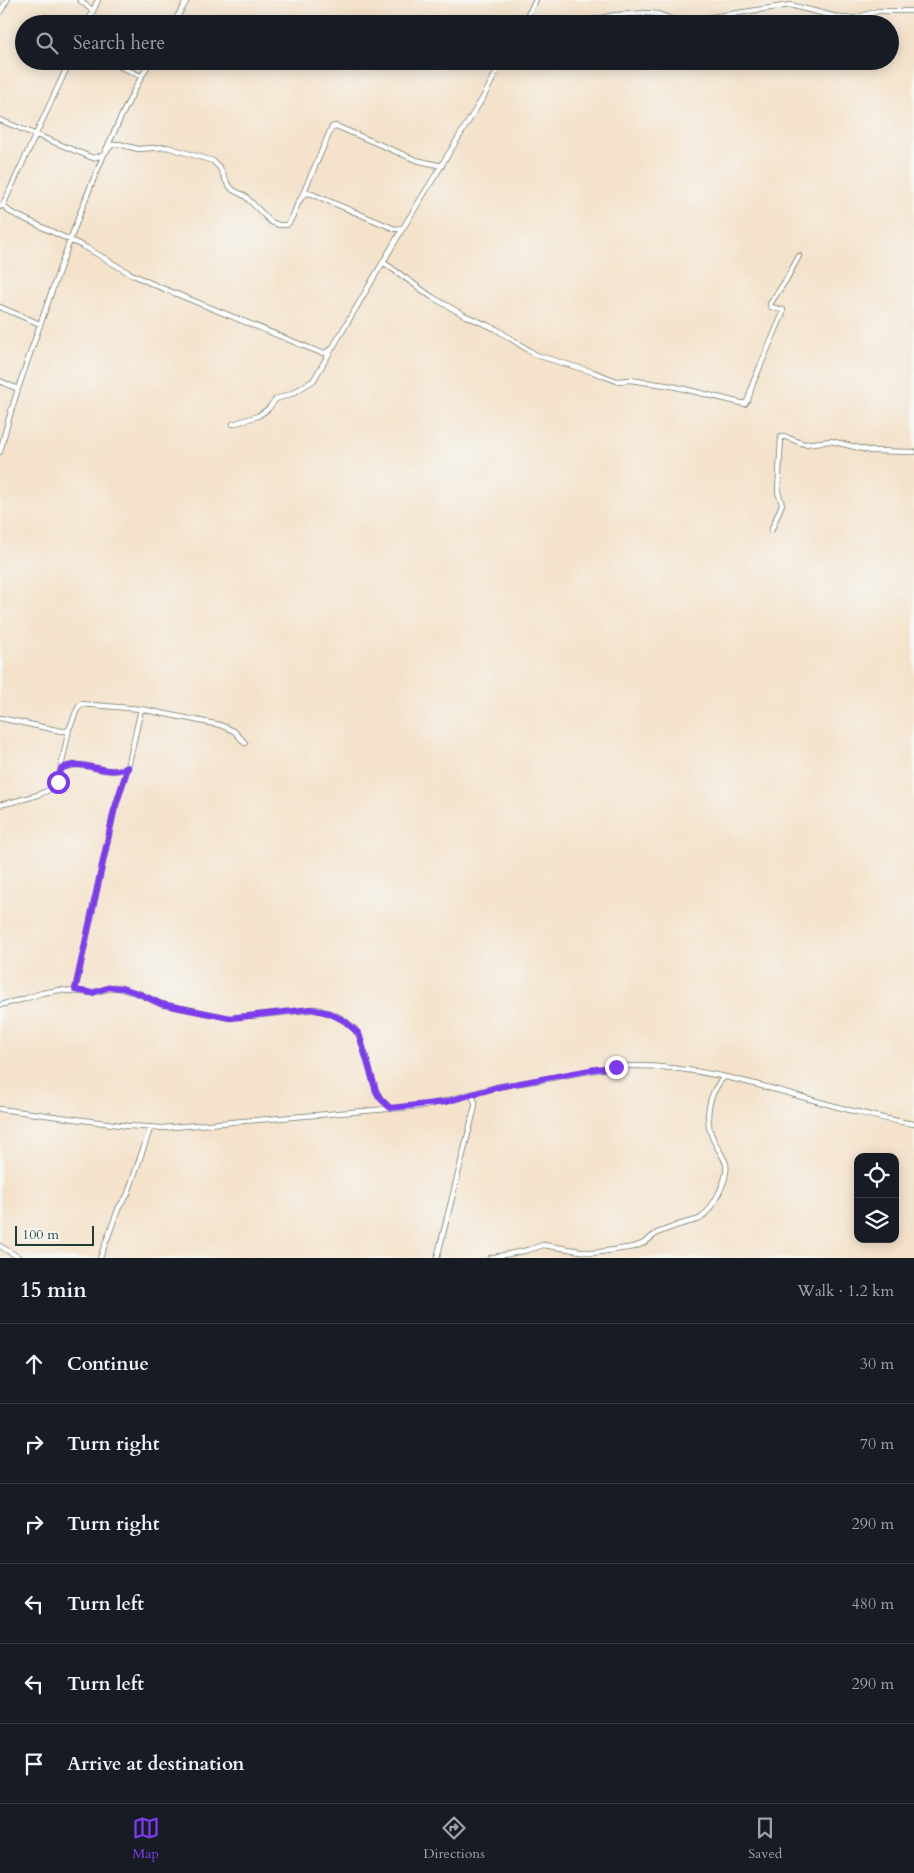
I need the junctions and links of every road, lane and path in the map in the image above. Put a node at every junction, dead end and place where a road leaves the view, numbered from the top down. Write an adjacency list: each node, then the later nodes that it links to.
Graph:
1 (7, 0): 8 (street)
2 (80, 0): 6 (street)
3 (98, 0): 6 (street)
4 (187, 0): 10 (street)
5 (536, 0): 11 (street)
6 (93, 11): 9 (street)
7 (914, 11): 16 (street)
8 (0, 12)
9 (91, 15)
10 (178, 15)
11 (528, 15)
12 (611, 15): 13 (street)
13 (661, 15)
14 (728, 15): 15 (street)
15 (828, 15)
16 (866, 15)
17 (66, 70): 23 (street)
18 (128, 70): 21 (street)
19 (145, 70): 21 (street)
20 (497, 70): 25 (street)
21 (142, 76): 24 (street)
22 (0, 120): 23 (street)
23 (36, 135): 24 (street); 27 (street)
24 (103, 154): 26 (street); 29 (street)
25 (442, 166): 26 (street); 28 (street)
26 (302, 196): 28 (street)
27 (2, 206): 29 (street)
28 (403, 228): 31 (street)
29 (70, 241): 33 (street); 34 (street)
30 (799, 256): 31 (street)
31 (383, 262): 34 (street)
32 (0, 307): 33 (street)
33 (40, 324): 36 (street)
34 (331, 350): 37 (street)
35 (0, 381): 36 (street)
36 (18, 389): 38 (street)
37 (233, 424)
38 (0, 452)
39 (914, 452): 40 (street)
40 (770, 531)
41 (141, 709): 43 (street); 44 (street); 45 (street)
42 (0, 718): 43 (street)
43 (69, 729): 46 (street)
44 (244, 743)
45 (128, 767): 46 (street); 48 (street)
46 (61, 769): 47 (street)
47 (0, 805)
48 (75, 990): 49 (street); 52 (street)
49 (0, 1005)
50 (723, 1078): 51 (street); 54 (street); 60 (street)
51 (471, 1094): 52 (street); 59 (street)
52 (390, 1108): 55 (street)
53 (0, 1109): 55 (street)
54 (914, 1124)
55 (150, 1129): 58 (street)
56 (0, 1246): 57 (street)
57 (20, 1258)
58 (100, 1258)
59 (437, 1258)
60 (490, 1258)

